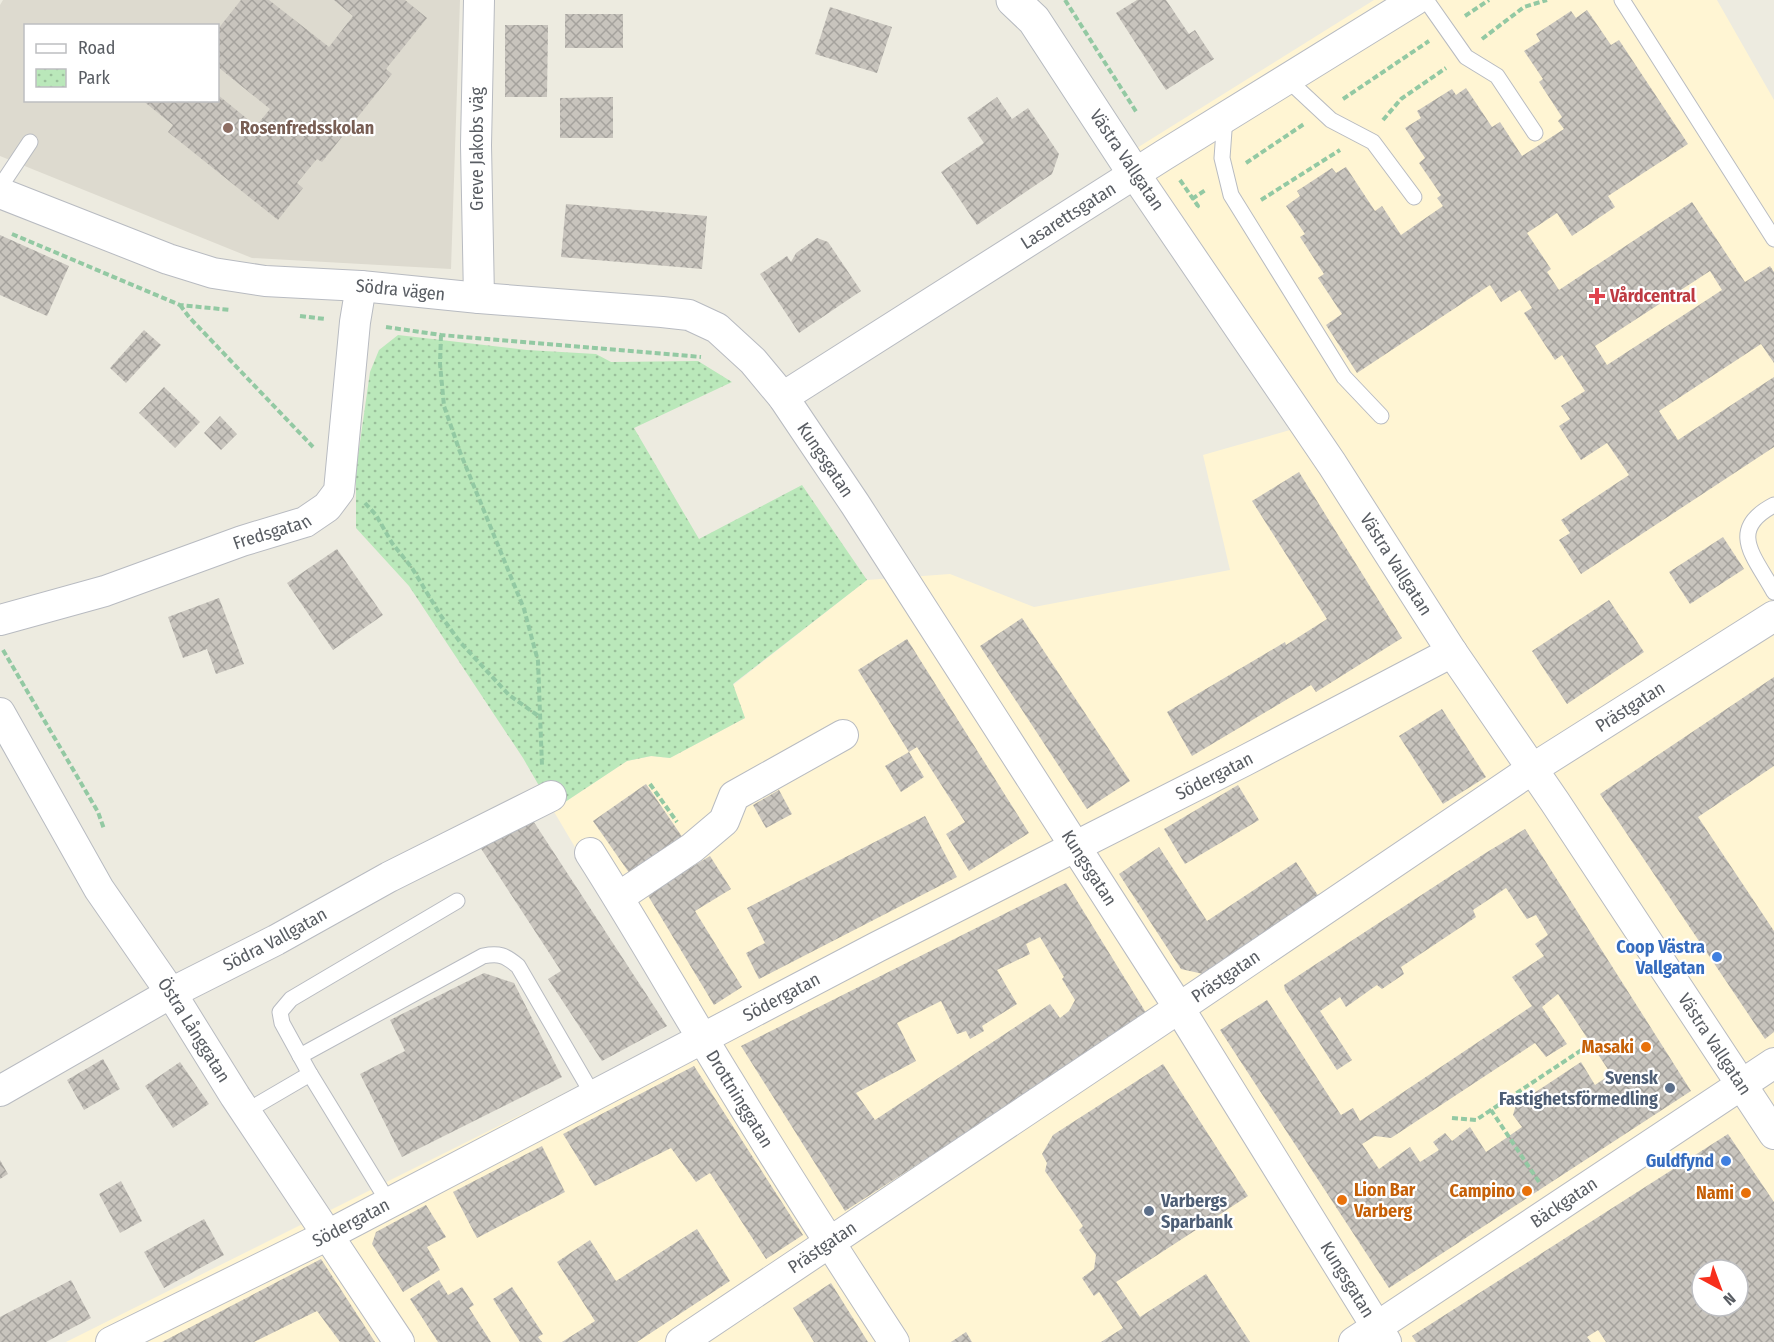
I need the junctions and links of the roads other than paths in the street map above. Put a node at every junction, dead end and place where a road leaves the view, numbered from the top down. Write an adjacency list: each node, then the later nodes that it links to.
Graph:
1 (479, 0): 16 (street, Greve Jakobs väg)
2 (1013, 0): 10 (street, Västra Vallgatan)
3 (1415, 0): 6 (street, Lasarettsgatan)
4 (1426, 0): 8 (lane)
5 (1622, 0): 14 (lane)
6 (1287, 79): 7 (street, Lasarettsgatan); 13 (lane)
7 (1225, 117): 10 (street, Lasarettsgatan); 18 (lane)
8 (1535, 133)
9 (30, 142): 11 (lane)
10 (1134, 173): 17 (street, Lasarettsgatan); 23 (street, Västra Vallgatan)
11 (0, 187)
12 (0, 193): 15 (street, Södra vägen)
13 (1414, 197)
14 (1774, 239)
15 (360, 286): 16 (street, Södra vägen); 22 (street, Fredsgatan)
16 (479, 298): 17 (street, Södra vägen)
17 (783, 397): 28 (street, Kungsgatan)
18 (1381, 416)
19 (1774, 505): 20 (lane)
20 (1774, 592)
21 (1774, 616): 26 (street, Prästgatan)
22 (0, 620)
23 (1452, 652): 26 (street, Västra Vallgatan); 28 (street, Södergatan)
24 (0, 713): 32 (street, Östra Långgatan)
25 (843, 735): 30 (street)
26 (1532, 770): 33 (street, Prästgatan); 38 (street, Västra Vallgatan)
27 (551, 796): 32 (street, Södra Vallgatan)
28 (1074, 846): 33 (street, Kungsgatan); 34 (street, Södergatan)
29 (590, 853): 30 (street, Drottninggatan)
30 (619, 897): 34 (street, Drottninggatan)
31 (457, 901): 35 (lane)
32 (171, 993): 39 (street, Södra Vallgatan); 41 (street, Östra Långgatan)
33 (1179, 1008): 45 (street, Prästgatan); 46 (street, Kungsgatan)
34 (704, 1039): 40 (street, Södergatan); 45 (street, Drottninggatan)
35 (300, 1056): 37 (lane); 40 (lane)
36 (1774, 1063): 38 (street, Bäckgatan)
37 (310, 1074): 41 (lane); 43 (lane)
38 (1741, 1084): 42 (street, Västra Vallgatan); 46 (street, Bäckgatan)
39 (0, 1091)
40 (593, 1095): 43 (street, Södergatan)
41 (245, 1112): 44 (street, Östra Långgatan)
42 (1774, 1134)
43 (389, 1203): 44 (street, Södergatan)
44 (326, 1236): 47 (street, Södergatan); 48 (street, Östra Långgatan)
45 (829, 1243): 49 (street, Prästgatan); 50 (street, Drottninggatan)
46 (1372, 1337)
47 (111, 1342)
48 (399, 1342)
49 (681, 1342)
50 (894, 1342)

